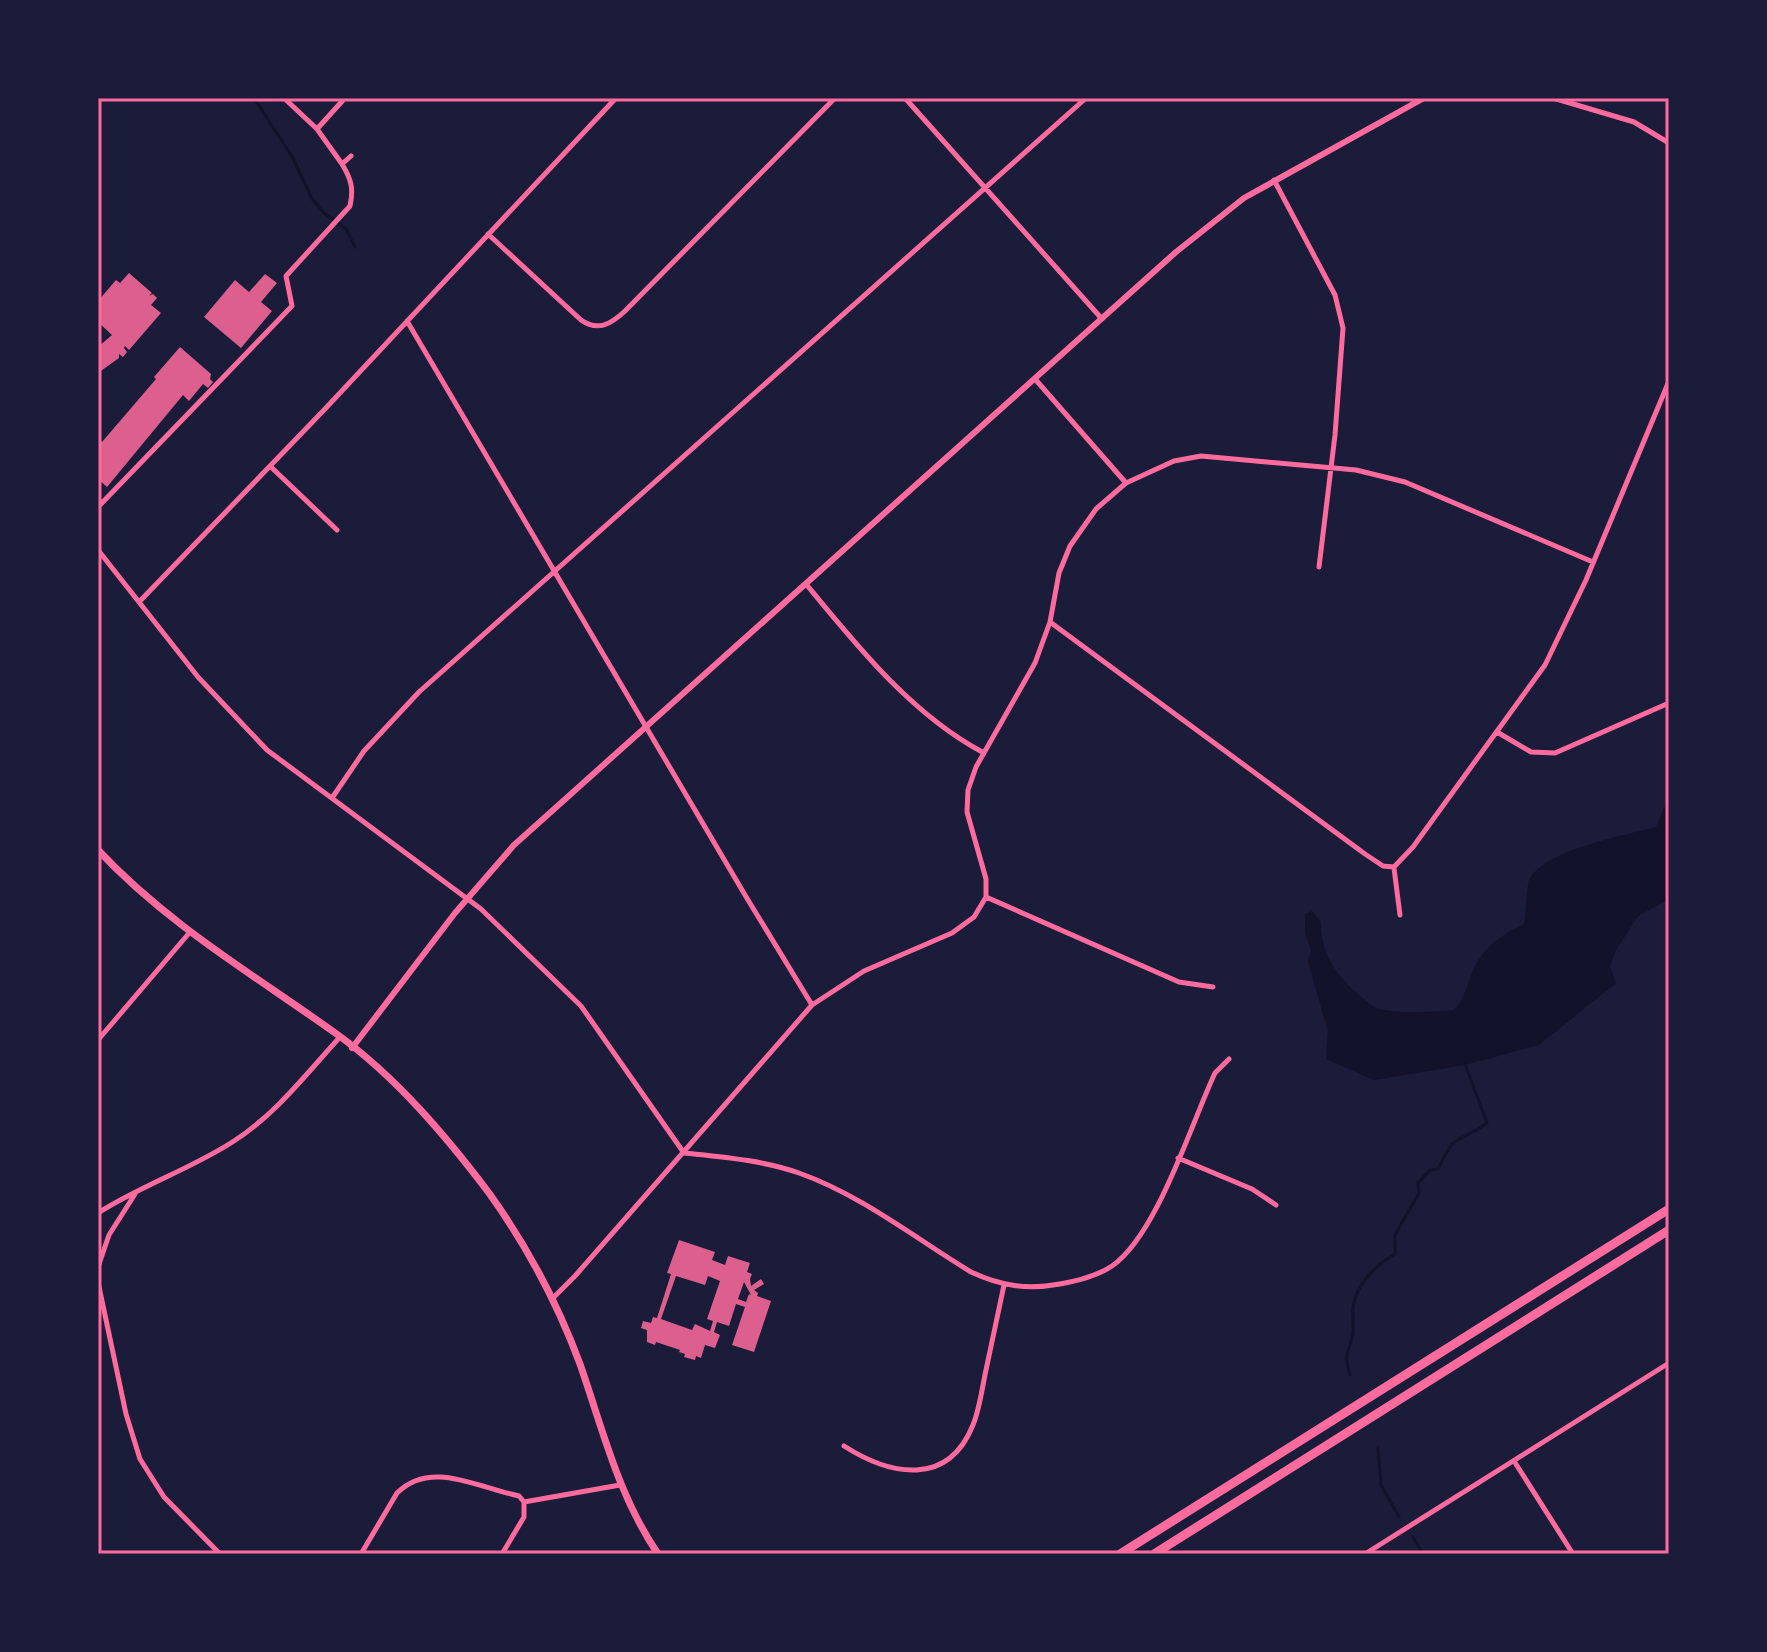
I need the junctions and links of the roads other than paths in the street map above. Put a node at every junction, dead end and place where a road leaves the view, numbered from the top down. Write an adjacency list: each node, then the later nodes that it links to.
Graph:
1 (284, 98): 9 (street)
2 (345, 98): 9 (street)
3 (616, 98): 17 (street)
4 (835, 98): 17 (street)
5 (905, 98): 16 (street)
6 (1086, 98): 16 (street)
7 (1424, 98): 15 (street)
8 (1553, 98): 11 (street)
9 (317, 129): 12 (street)
10 (338, 137): 12 (street)
11 (1669, 143)
12 (330, 144): 14 (street)
13 (351, 156): 14 (street)
14 (342, 164): 25 (street)
15 (1274, 180): 18 (street); 23 (street)
16 (985, 187): 18 (street); 30 (street)
17 (488, 234): 19 (street)
18 (1102, 319): 20 (street)
19 (407, 321): 22 (street); 30 (street)
20 (1035, 379): 24 (street); 31 (street)
21 (1669, 381): 28 (street)
22 (270, 466): 26 (street); 32 (street)
23 (1331, 467): 24 (street); 28 (street); 29 (street)
24 (1126, 483): 33 (street)
25 (98, 507)
26 (337, 530)
27 (98, 550): 32 (street)
28 (1593, 562): 36 (street)
29 (1319, 567)
30 (555, 572): 35 (street); 38 (street)
31 (806, 584): 35 (street); 37 (street)
32 (140, 601): 38 (street)
33 (1050, 622): 37 (street); 40 (street)
34 (1669, 703): 36 (street)
35 (646, 726): 42 (street); 46 (street)
36 (1497, 732): 40 (street)
37 (984, 753): 41 (street)
38 (332, 798): 42 (street)
39 (98, 850): 44 (main road)
40 (1394, 867): 43 (street)
41 (986, 897): 45 (street); 46 (street)
42 (467, 898): 49 (street); 51 (street)
43 (1400, 915)
44 (190, 932): 47 (main road); 48 (street)
45 (1213, 987)
46 (812, 1005): 51 (street)
47 (340, 1037): 49 (main road); 53 (street)
48 (98, 1040)
49 (352, 1048): 61 (main road)
50 (1229, 1059): 52 (street)
51 (684, 1153): 60 (street); 61 (street)
52 (1178, 1158): 54 (street); 60 (street)
53 (137, 1192): 56 (street); 58 (street)
54 (1276, 1205)
55 (1669, 1209): 71 (highway)
56 (98, 1213)
57 (1669, 1230): 72 (highway)
58 (98, 1267)
59 (98, 1282): 67 (street)
60 (1004, 1285): 63 (street)
61 (553, 1298): 65 (main road)
62 (1669, 1363): 64 (street)
63 (844, 1446)
64 (1514, 1461): 73 (street); 74 (street)
65 (620, 1485): 66 (street); 70 (main road)
66 (524, 1502): 68 (street); 69 (street)
67 (220, 1554)
68 (361, 1554)
69 (502, 1554)
70 (658, 1554)
71 (1120, 1554)
72 (1154, 1554)
73 (1365, 1554)
74 (1573, 1554)

